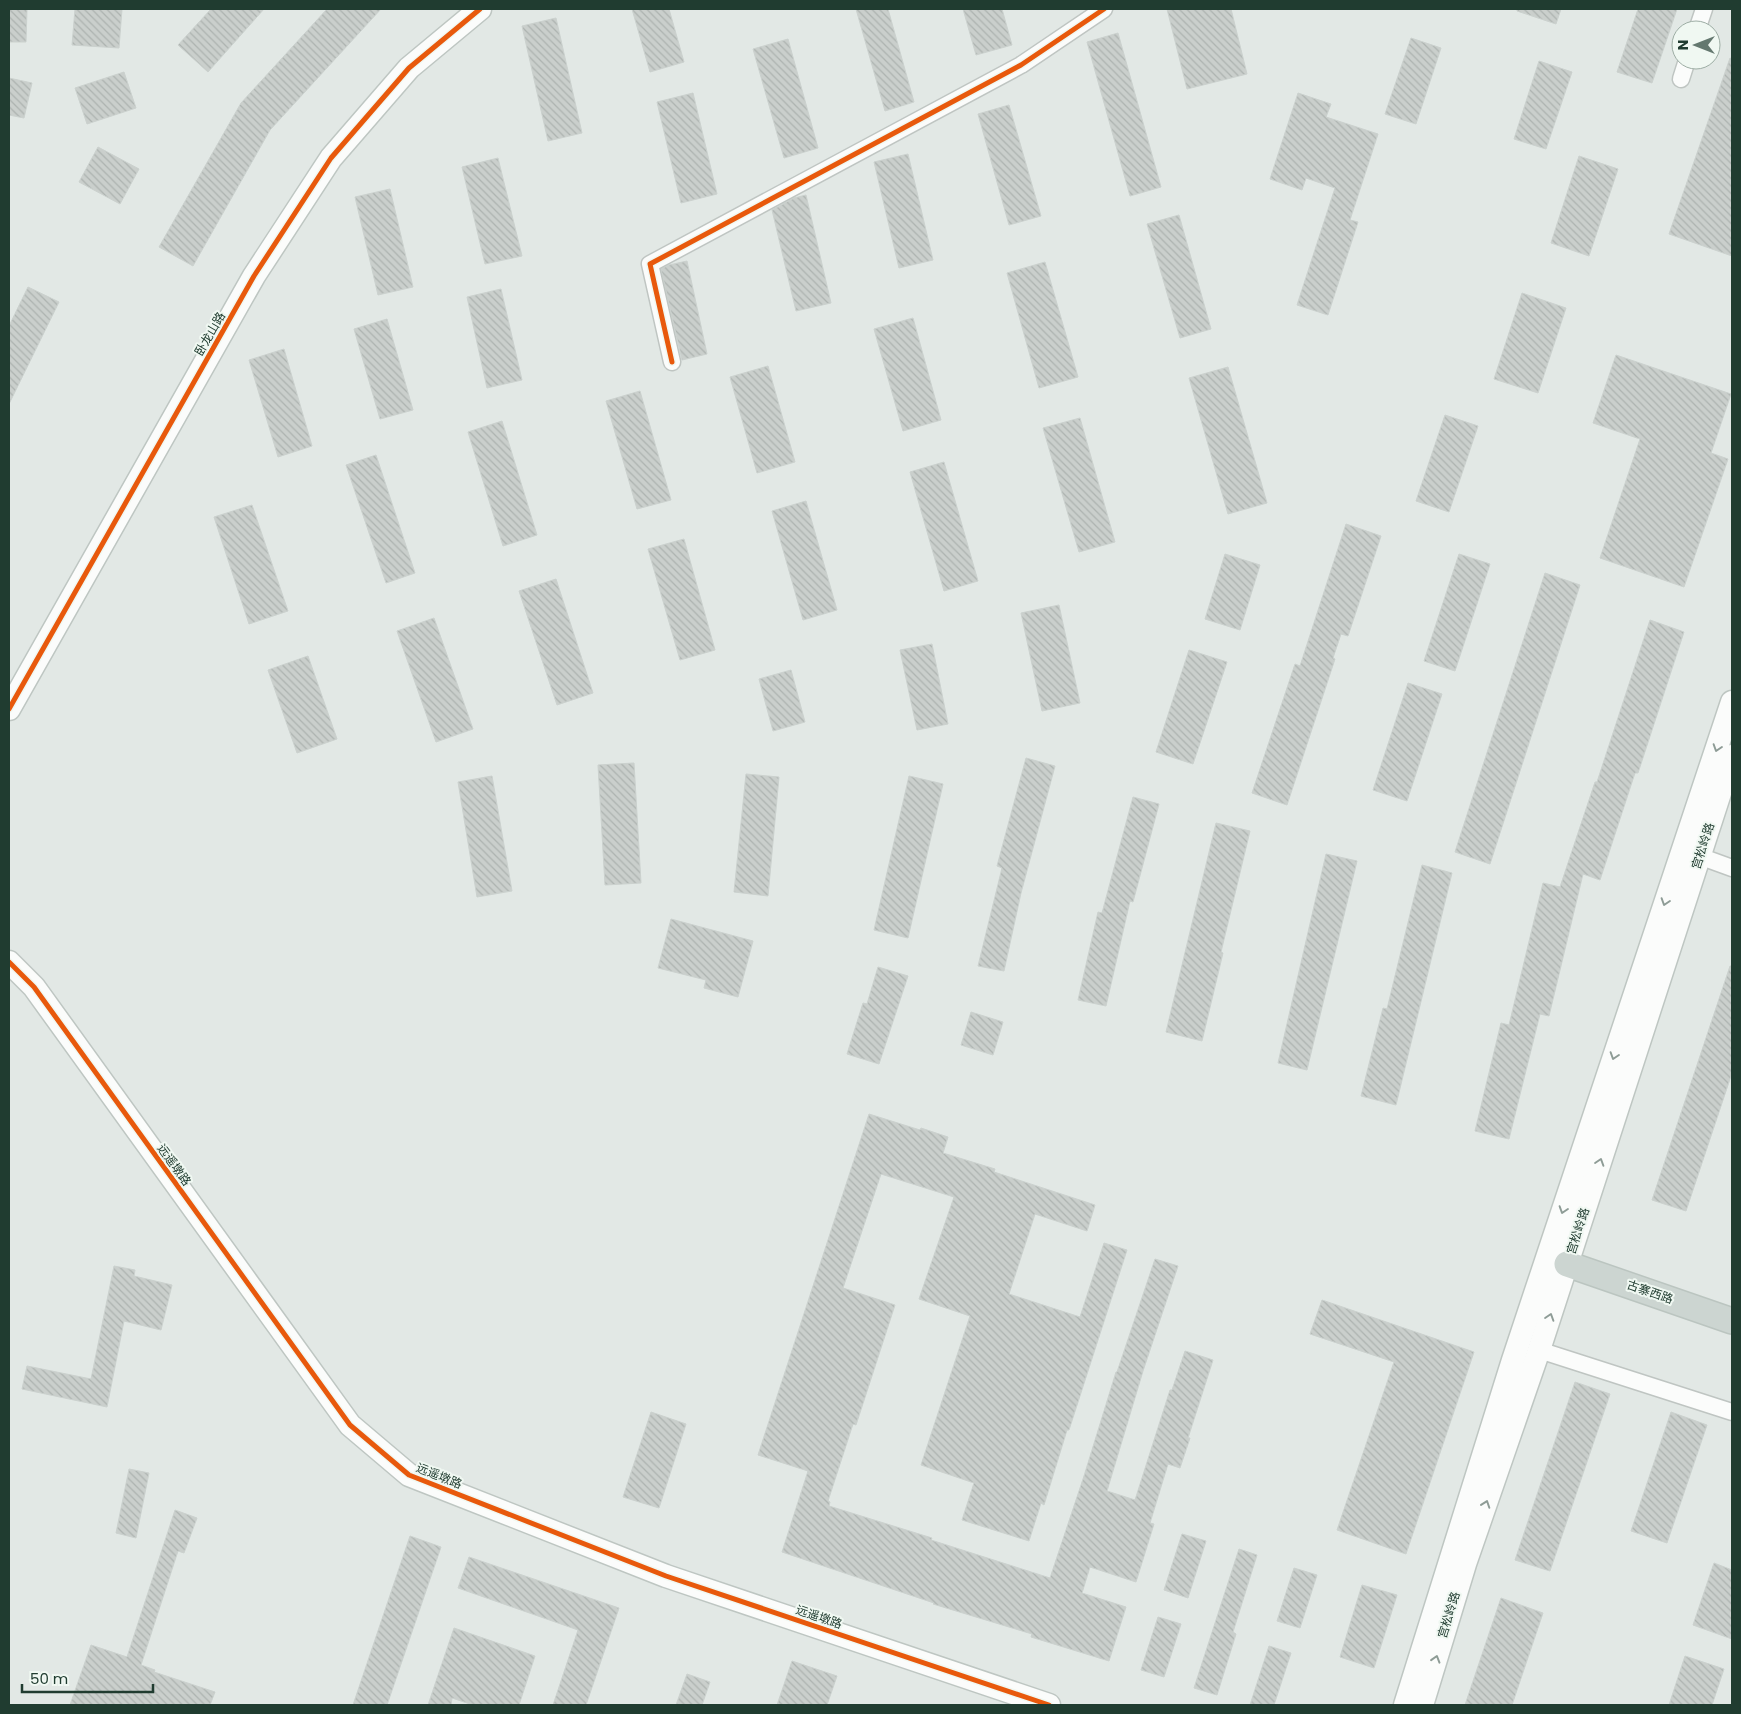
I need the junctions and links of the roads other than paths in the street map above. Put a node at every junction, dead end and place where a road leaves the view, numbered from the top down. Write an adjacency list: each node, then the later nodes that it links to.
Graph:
1 (480, 9): 7 (street, 卧龙山路)
2 (1104, 9): 5 (street)
3 (1684, 70): 4 (street)
4 (1681, 79)
5 (672, 362)
6 (1732, 702): 17 (street, one-way to 17)
7 (9, 709)
8 (1732, 756): 9 (street, 宫松岭路)
9 (1699, 856): 10 (street); 12 (street, 宫松岭路, one-way to 9)
10 (1732, 868)
11 (9, 962): 16 (street, 远遥墩路)
12 (1567, 1264): 13 (main road, 古寨西路); 14 (street, 宫松岭路, one-way to 12)
13 (1732, 1321)
14 (1539, 1350): 15 (street); 18 (street, 宫松岭路, one-way to 14)
15 (1732, 1412)
16 (1049, 1705)
17 (1405, 1705)
18 (1422, 1705)

